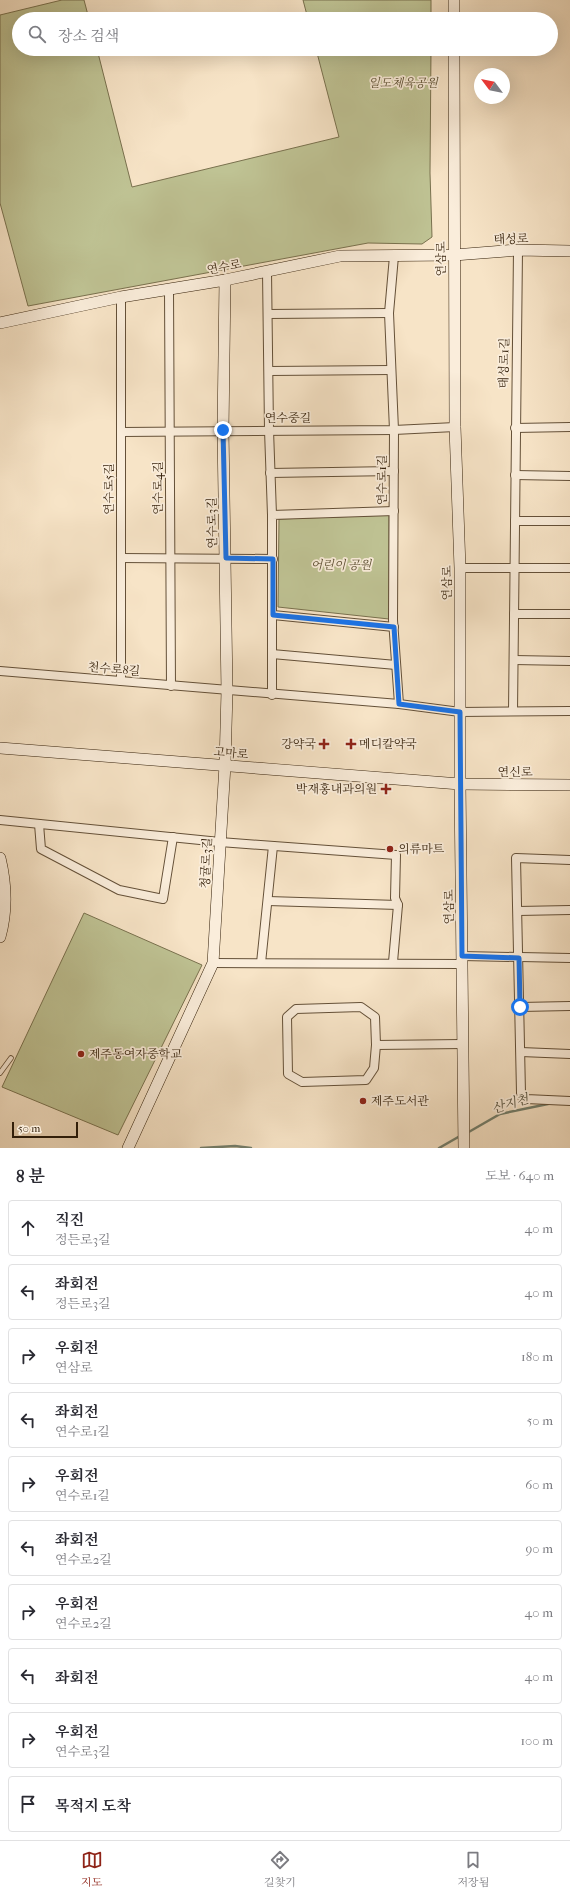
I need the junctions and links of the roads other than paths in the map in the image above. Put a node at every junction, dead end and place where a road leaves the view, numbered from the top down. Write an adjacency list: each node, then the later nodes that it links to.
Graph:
1 (454, 0): 2 (main road)
2 (454, 12)
3 (454, 56): 6 (main road, 연삼로)
4 (518, 250): 5 (main road, 태성로); 6 (main road, 태성로); 19 (street, 태성로1길)
5 (570, 251)
6 (454, 255): 7 (main road, 연수로); 17 (main road, 연삼로)
7 (394, 256): 8 (main road, 연수로); 12 (street, 연수로1길)
8 (267, 272): 9 (main road, 연수로); 13 (street)
9 (225, 280): 10 (main road, 연수로); 20 (main road, 연수로3길)
10 (169, 290): 11 (main road, 연수로); 23 (street, 연수로4길)
11 (121, 297): 14 (main road, 연수로); 24 (street, 연수로5길)
12 (389, 313): 13 (street); 15 (street, 연수로1길)
13 (268, 314): 16 (street)
14 (0, 323)
15 (391, 370): 16 (street); 22 (street, 연수로1길)
16 (268, 371): 21 (street)
17 (455, 427): 22 (street, 연수중길); 37 (main road, 연삼로)
18 (570, 427): 19 (street)
19 (515, 428): 27 (street, 태성로1길)
20 (223, 430): 21 (street, 연수중길); 23 (street, 연수중길); 35 (main road, 연수로3길)
21 (269, 430): 22 (street, 연수중길); 26 (street)
22 (394, 430): 25 (street, 연수로1길)
23 (170, 431): 24 (street, 연수중길); 34 (street, 연수로4길)
24 (121, 432): 33 (street, 연수로5길)
25 (394, 471): 26 (street); 29 (street, 연수로1길)
26 (270, 472): 30 (street)
27 (515, 475): 28 (street); 31 (street, 태성로1길)
28 (570, 476)
29 (394, 511): 30 (street); 43 (street, 연수로1길)
30 (272, 514): 36 (street)
31 (515, 521): 32 (street); 38 (street, 태성로1길)
32 (570, 521)
33 (121, 558): 34 (street); 49 (street, 연수로5길)
34 (170, 558): 35 (street); 50 (street, 연수로4길)
35 (226, 558): 36 (street); 51 (main road, 연수로3길)
36 (273, 559): 42 (street)
37 (460, 568): 38 (street); 56 (main road, 연삼로)
38 (514, 568): 39 (street); 40 (street, 태성로1길)
39 (570, 568)
40 (514, 614): 41 (street); 45 (street, 태성로1길)
41 (570, 614)
42 (273, 615): 43 (street); 44 (street)
43 (394, 627): 47 (street, 연수로1길)
44 (272, 654): 47 (street); 52 (street)
45 (514, 660): 46 (street); 54 (street, 태성로1길)
46 (570, 661)
47 (396, 665): 53 (street, 연수로1길)
48 (0, 672): 49 (street, 천수로8길)
49 (121, 681): 50 (street, 천수로8길)
50 (171, 686): 51 (street, 천수로8길)
51 (227, 691): 52 (street); 58 (main road, 연수로3길)
52 (272, 695): 53 (street)
53 (399, 704): 56 (street)
54 (513, 711): 55 (street); 56 (street)
55 (570, 711)
56 (460, 712): 59 (main road, 연삼로)
57 (0, 748): 58 (main road, 고마로)
58 (225, 765): 59 (main road, 고마로); 64 (main road, 청귤로3길)
59 (460, 784): 60 (main road, 연신로); 76 (main road, 연삼로)
60 (570, 785)
61 (0, 820): 62 (street)
62 (39, 824): 63 (street); 63 (street)
63 (173, 837): 64 (street)
64 (220, 842): 65 (street); 79 (main road, 청귤로3길)
65 (274, 846): 69 (street); 70 (street)
66 (0, 858): 68 (main road)
67 (570, 860): 72 (street)
68 (2, 877): 73 (main road)
69 (268, 901): 70 (street); 77 (street)
70 (398, 905): 78 (street)
71 (570, 910): 72 (street)
72 (518, 911): 74 (street)
73 (0, 936)
74 (519, 958): 75 (street); 76 (street); 81 (street)
75 (570, 958)
76 (462, 960): 78 (street); 82 (main road, 연삼로)
77 (261, 962): 78 (street); 79 (street)
78 (393, 962)
79 (213, 963): 89 (main road, 청귤로3길)
80 (570, 1006): 81 (street)
81 (520, 1007): 84 (street)
82 (463, 1044): 83 (street); 90 (main road, 연삼로)
83 (376, 1045): 83 (street)
84 (521, 1052): 85 (street); 88 (street)
85 (570, 1054)
86 (11, 1058): 87 (lane)
87 (0, 1073)
88 (570, 1101)
89 (128, 1148)
90 (464, 1148)

